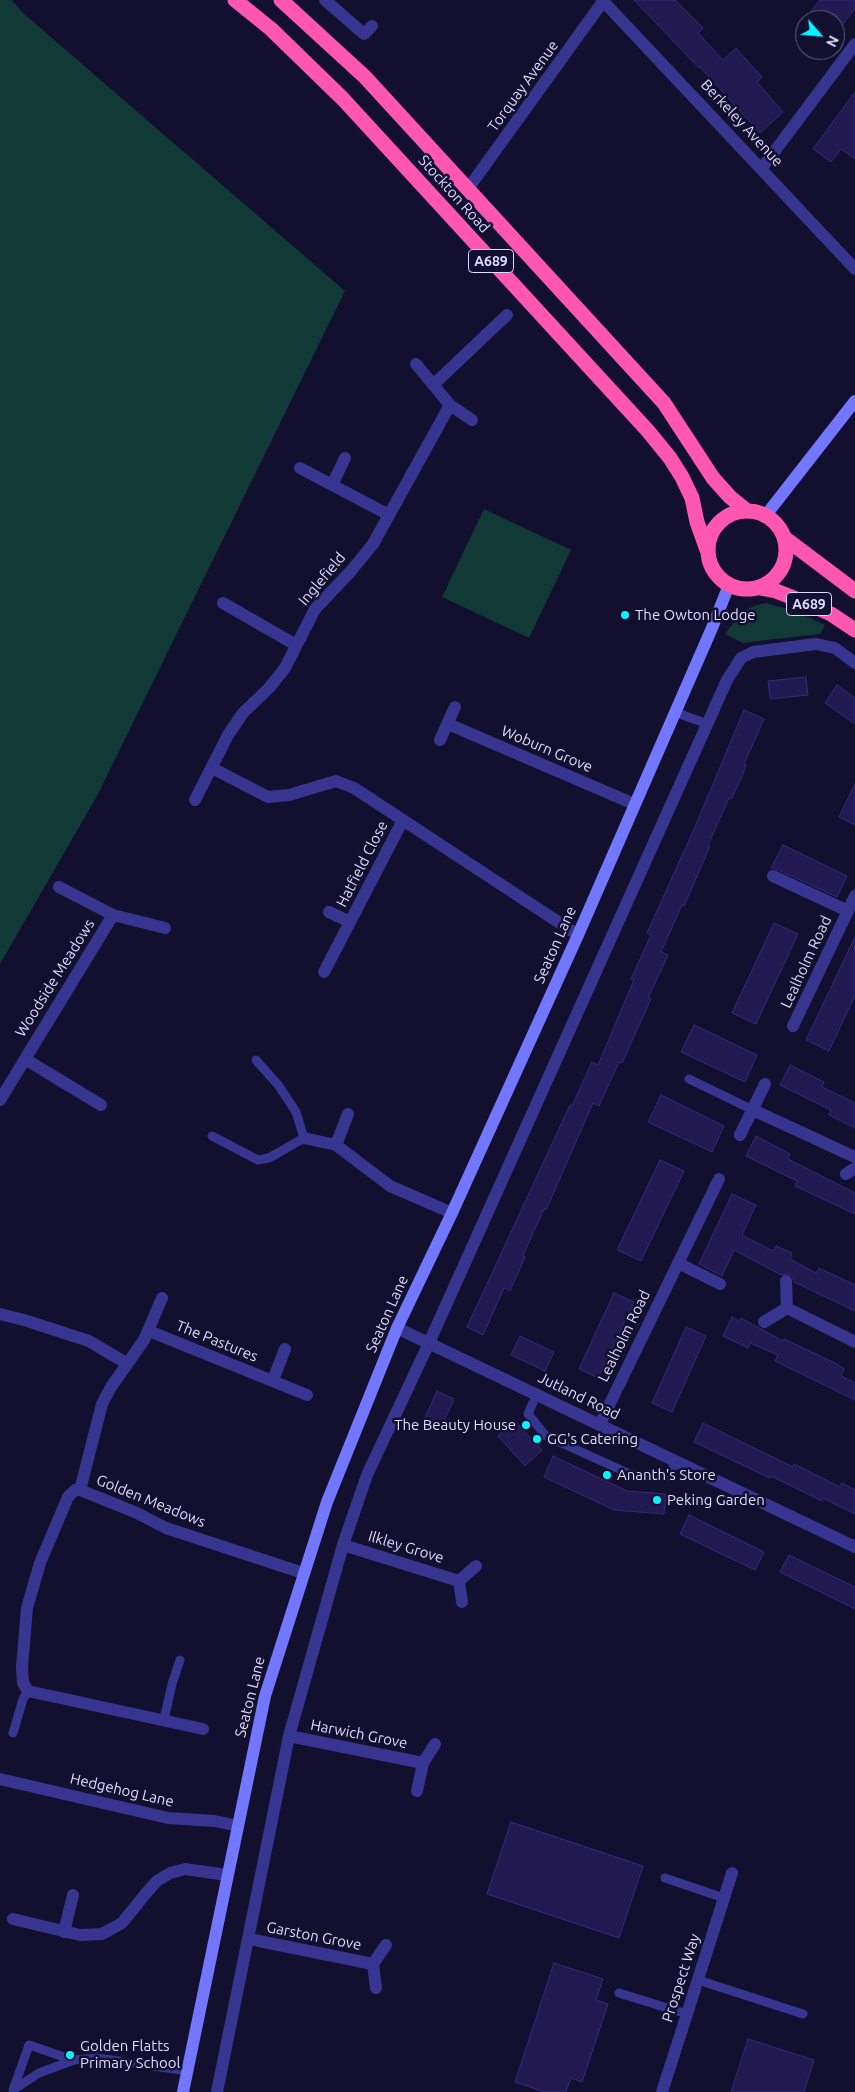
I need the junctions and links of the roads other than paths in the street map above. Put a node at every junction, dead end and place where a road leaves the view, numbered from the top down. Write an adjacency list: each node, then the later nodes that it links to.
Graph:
1 (236, 0): 23 (highway, Stockton Road / A689)
2 (281, 0): 8 (highway, Stockton Road / A689)
3 (324, 0): 5 (street)
4 (604, 1): 7 (street, Berkeley Avenue); 8 (street, Torquay Avenue)
5 (372, 26)
6 (855, 44): 7 (street)
7 (762, 168): 9 (street, Berkeley Avenue)
8 (467, 190): 19 (highway, Stockton Road / A689)
9 (855, 269)
10 (507, 315): 12 (street)
11 (416, 364): 12 (street)
12 (433, 385): 14 (street)
13 (855, 402): 20 (main road)
14 (450, 405): 15 (street); 21 (street, Inglefield)
15 (472, 420)
16 (345, 458): 18 (street)
17 (300, 468): 18 (street)
18 (332, 485): 21 (street)
19 (746, 510): 20 (highway); 23 (highway)
20 (766, 514): 22 (highway)
21 (389, 516): 29 (street, Inglefield)
22 (786, 539): 25 (highway); 26 (highway, A689)
23 (707, 550): 24 (highway)
24 (729, 585): 25 (highway); 32 (main road, Seaton Lane)
25 (760, 588): 28 (highway, A689)
26 (855, 591)
27 (223, 604): 29 (street)
28 (855, 630)
29 (296, 645): 36 (street, Inglefield)
30 (855, 663): 34 (street)
31 (455, 707): 33 (street)
32 (674, 712): 34 (lane); 38 (main road, Seaton Lane)
33 (448, 724): 35 (street); 38 (street, Woburn Grove)
34 (708, 724): 76 (street)
35 (440, 740)
36 (212, 768): 37 (street, Inglefield); 39 (street)
37 (195, 800)
38 (634, 804): 48 (main road, Seaton Lane)
39 (403, 820): 46 (street, Hatfield Close); 48 (street)
40 (773, 876): 43 (street, Lealholm Road)
41 (59, 887): 45 (street, Woodside Meadows)
42 (855, 896): 43 (street, Lealholm Road)
43 (848, 911): 50 (street, Lealholm Road)
44 (329, 912): 46 (street, Hatfield Close)
45 (113, 915): 47 (street, Woodside Meadows); 51 (street, Woodside Meadows)
46 (350, 922): 49 (street, Hatfield Close)
47 (165, 928)
48 (578, 934): 65 (main road, Seaton Lane)
49 (324, 972)
50 (793, 1026)
51 (25, 1059): 55 (street, Woodside Meadows); 56 (street, Woodside Meadows)
52 (256, 1060): 61 (lane)
53 (689, 1079): 57 (lane)
54 (765, 1084): 57 (street)
55 (0, 1100)
56 (101, 1105)
57 (753, 1110): 59 (street); 63 (street)
58 (348, 1114): 62 (street)
59 (740, 1135)
60 (212, 1136): 61 (lane)
61 (304, 1138): 62 (street)
62 (336, 1145): 65 (street)
63 (855, 1157)
64 (719, 1179): 66 (street, Lealholm Road)
65 (452, 1213): 73 (main road, Seaton Lane)
66 (678, 1263): 68 (street); 82 (street, Lealholm Road)
67 (786, 1281): 70 (street)
68 (720, 1284)
69 (162, 1298): 74 (street)
70 (787, 1308): 72 (street); 75 (street)
71 (0, 1315): 78 (street)
72 (764, 1322)
73 (397, 1328): 76 (street, Jutland Road); 88 (main road, Seaton Lane)
74 (149, 1331): 78 (street); 79 (street, The Pastures)
75 (855, 1342)
76 (429, 1343): 80 (street, Jutland Road); 85 (street)
77 (285, 1349): 79 (street)
78 (126, 1364): 84 (street)
79 (273, 1380): 81 (street, The Pastures)
80 (537, 1393): 82 (street, Jutland Road); 83 (lane)
81 (307, 1395)
82 (600, 1424): 83 (street, Jutland Road)
83 (676, 1461): 86 (street, Jutland Road)
84 (80, 1490): 88 (street, Golden Meadows); 92 (street, Golden Meadows)
85 (343, 1545): 89 (street, Ilkley Grove); 96 (street)
86 (855, 1547)
87 (476, 1566): 89 (street)
88 (303, 1573): 101 (main road, Seaton Lane)
89 (458, 1581): 90 (street)
90 (462, 1602)
91 (180, 1660): 93 (lane)
92 (28, 1691): 93 (street); 95 (lane)
93 (164, 1719): 94 (street)
94 (203, 1728)
95 (13, 1732)
96 (289, 1736): 98 (street, Harwich Grove); 109 (street)
97 (435, 1744): 98 (street, Harwich Grove)
98 (423, 1763): 100 (street, Harwich Grove)
99 (0, 1779): 101 (street, Hedgehog Lane)
100 (417, 1790)
101 (238, 1826): 103 (main road, Seaton Lane)
102 (732, 1874): 106 (street, Prospect Way)
103 (227, 1875): 108 (street); 118 (main road, Seaton Lane)
104 (665, 1878): 106 (lane)
105 (73, 1895): 108 (street)
106 (724, 1898): 112 (street, Prospect Way)
107 (13, 1918): 108 (street)
108 (64, 1932)
109 (249, 1939): 111 (street, Garston Grove); 121 (street)
110 (386, 1945): 111 (street, Garston Grove)
111 (373, 1964): 113 (street, Garston Grove)
112 (698, 1980): 115 (street, Prospect Way); 116 (lane)
113 (376, 1988)
114 (619, 1993): 115 (lane)
115 (687, 2014): 122 (street, Prospect Way)
116 (802, 2014)
117 (74, 2060): 118 (lane); 119 (lane); 119 (lane)
118 (188, 2071): 120 (main road, Seaton Lane)
119 (12, 2091)
120 (182, 2092)
121 (217, 2092)
122 (662, 2092)

